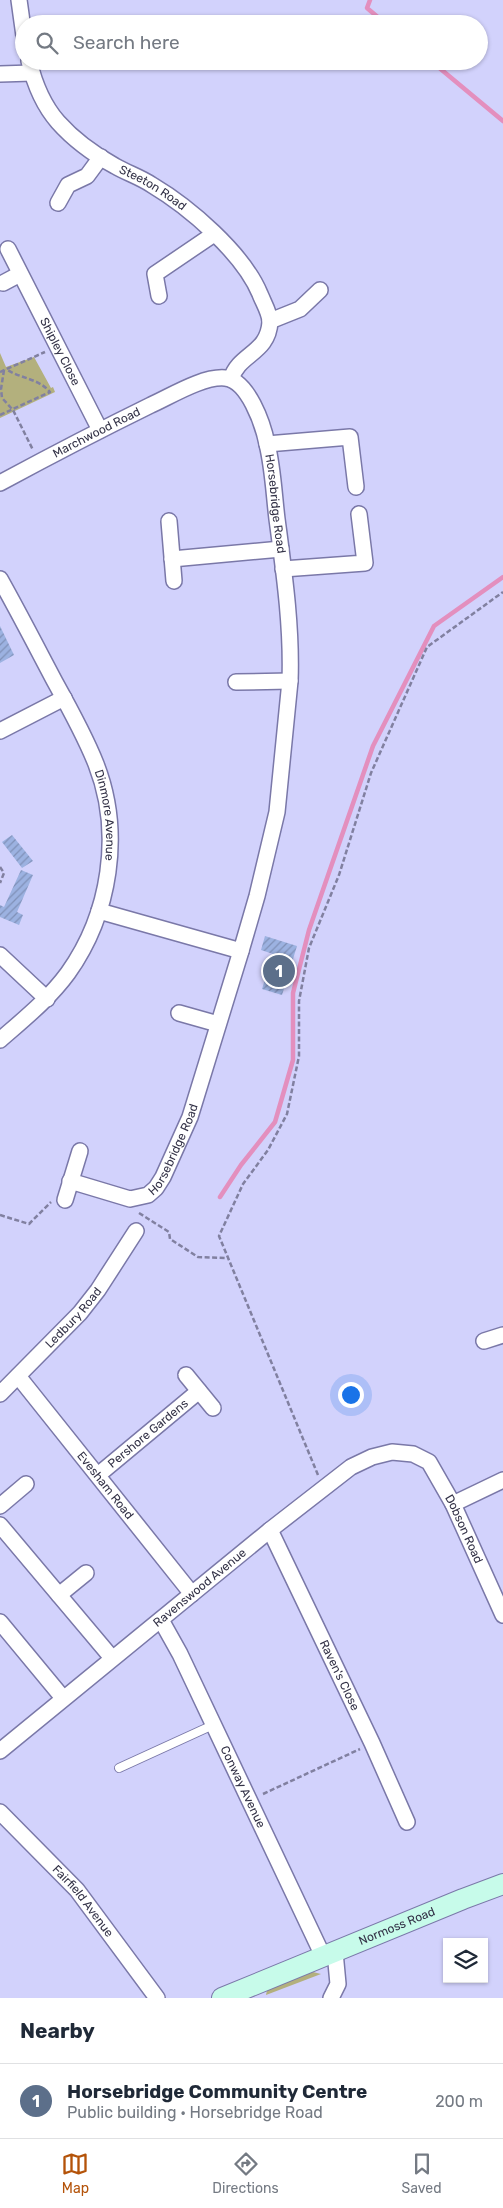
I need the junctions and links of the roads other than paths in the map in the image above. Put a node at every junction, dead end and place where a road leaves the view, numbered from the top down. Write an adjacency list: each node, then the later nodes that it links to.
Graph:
1 (19, 0): 2 (street)
2 (21, 15)
3 (17, 70): 5 (street)
4 (31, 70): 6 (street, Steeton Road)
5 (0, 74)
6 (101, 157): 7 (street); 8 (street, Steeton Road)
7 (58, 203)
8 (214, 234): 13 (street); 14 (street, Steeton Road)
9 (8, 249): 10 (street, Shipley Close)
10 (20, 274): 11 (street); 16 (street, Shipley Close)
11 (3, 283)
12 (320, 290): 14 (street)
13 (159, 296)
14 (270, 321): 15 (street)
15 (231, 379): 16 (street, Marchwood Road); 17 (street, Horsebridge Road)
16 (100, 430): 18 (street, Marchwood Road)
17 (267, 444): 19 (street); 22 (street, Horsebridge Road)
18 (0, 483)
19 (356, 487)
20 (359, 514): 24 (street)
21 (169, 521): 23 (street)
22 (281, 549): 23 (street); 24 (street, Horsebridge Road)
23 (172, 558): 26 (street)
24 (283, 570): 27 (street, Horsebridge Road)
25 (0, 579): 29 (street, Dinmore Avenue)
26 (174, 581)
27 (290, 681): 28 (street); 32 (street, Horsebridge Road)
28 (236, 682)
29 (64, 698): 30 (street); 31 (street, Dinmore Avenue)
30 (0, 731)
31 (99, 911): 32 (street); 34 (street, Dinmore Avenue)
32 (241, 951): 36 (street, Horsebridge Road)
33 (0, 955): 34 (street)
34 (47, 999): 37 (street, Dinmore Avenue)
35 (179, 1014): 36 (street)
36 (218, 1024): 39 (street, Horsebridge Road)
37 (0, 1040)
38 (80, 1151): 39 (street)
39 (70, 1181): 40 (street)
40 (65, 1200)
41 (136, 1231): 45 (street, Ledbury Road)
42 (503, 1335): 43 (street)
43 (484, 1341)
44 (186, 1375): 46 (street, Pershore Gardens)
45 (18, 1376): 47 (street, Ledbury Road); 50 (street, Evesham Road)
46 (199, 1391): 48 (street, Pershore Gardens); 50 (street, Pershore Gardens)
47 (0, 1394)
48 (213, 1408)
49 (413, 1454): 53 (street, Dobson Road); 56 (street, Ravenswood Avenue)
50 (98, 1475): 58 (street, Evesham Road)
51 (503, 1480): 53 (street)
52 (26, 1484): 54 (street)
53 (453, 1504): 60 (street, Dobson Road)
54 (0, 1506)
55 (0, 1525): 59 (street)
56 (270, 1530): 58 (street, Ravenswood Avenue); 69 (street, Raven's Close)
57 (86, 1573): 59 (street)
58 (192, 1594): 61 (street, Ravenswood Avenue)
59 (59, 1595): 63 (street)
60 (503, 1615)
61 (161, 1620): 63 (street, Ravenswood Avenue); 65 (street, Conway Avenue)
62 (0, 1622): 64 (street)
63 (112, 1658): 64 (street, Ravenswood Avenue)
64 (63, 1698): 66 (street, Ravenswood Avenue)
65 (213, 1725): 67 (lane); 71 (street, Conway Avenue)
66 (0, 1751)
67 (120, 1768)
68 (0, 1812): 72 (street, Fairfield Avenue)
69 (407, 1822)
70 (503, 1884): 71 (main road, Normoss Road)
71 (329, 1954): 73 (main road, Normoss Road); 74 (street)
72 (157, 1998)
73 (222, 1998)
74 (331, 1998)

